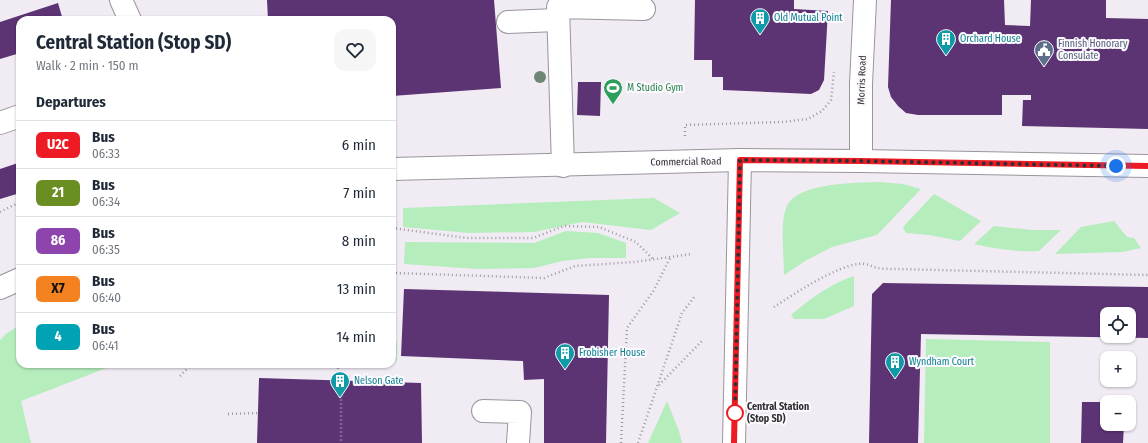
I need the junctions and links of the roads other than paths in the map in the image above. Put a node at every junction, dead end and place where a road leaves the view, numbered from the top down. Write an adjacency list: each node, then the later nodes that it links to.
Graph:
1 (121, 0): 4 (street)
2 (865, 0): 10 (street, Morris Road)
3 (644, 9): 5 (street)
4 (128, 16)
5 (557, 20): 6 (street); 11 (street)
6 (508, 22)
7 (16, 117): 8 (street)
8 (0, 122)
9 (740, 160): 10 (street, Commercial Road); 11 (street, Commercial Road); 18 (street)
10 (861, 161): 12 (street, Commercial Road)
11 (563, 166): 13 (street, Commercial Road)
12 (1148, 166)
13 (396, 169)
14 (16, 281): 15 (street)
15 (0, 288)
16 (483, 411): 17 (street)
17 (518, 443)
18 (734, 443)

